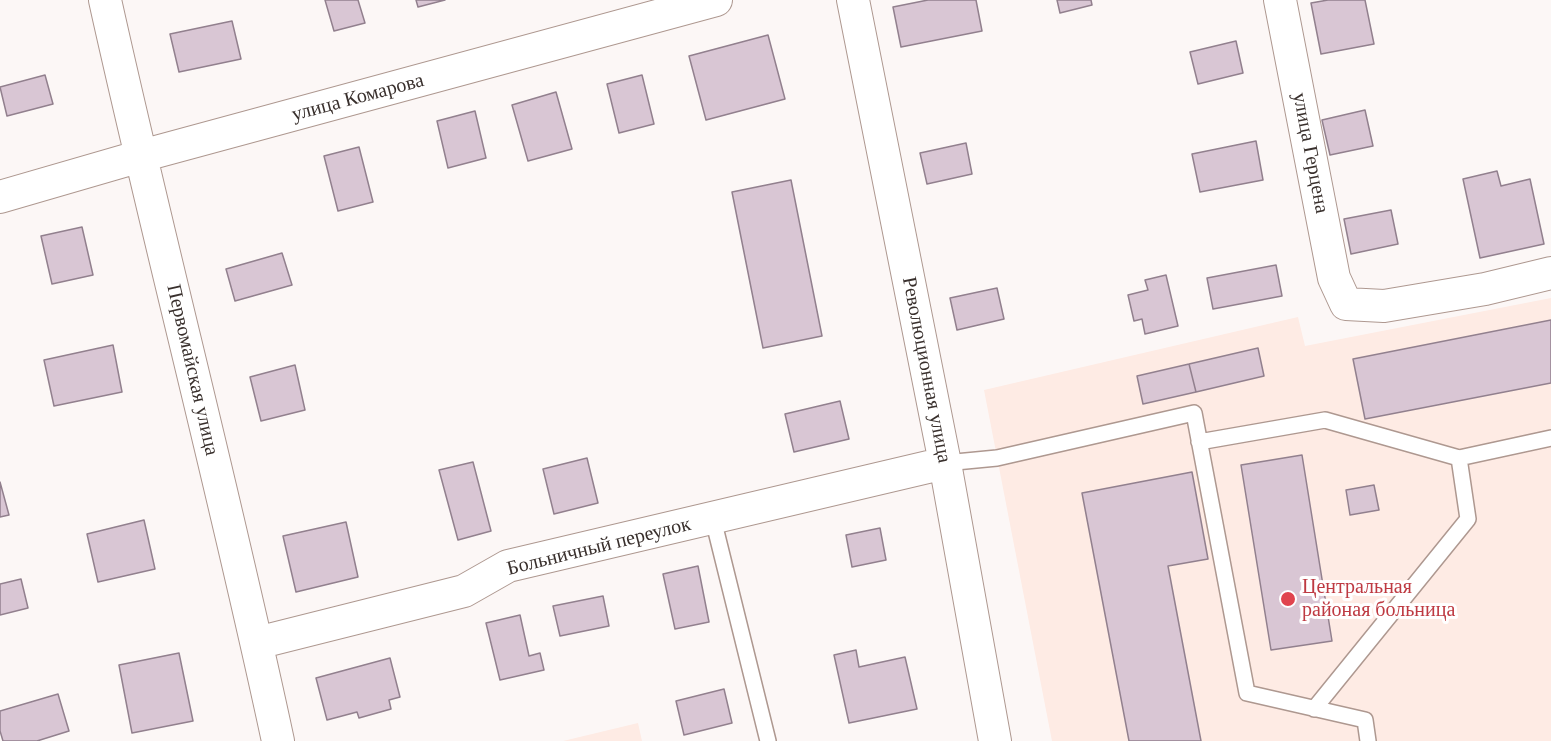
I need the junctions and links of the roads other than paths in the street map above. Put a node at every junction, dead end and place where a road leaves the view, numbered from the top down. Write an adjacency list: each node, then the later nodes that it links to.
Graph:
1 (105, 0): 5 (street, Первомайская улица)
2 (716, 0): 5 (street, улица Комарова)
3 (853, 0): 11 (street, Революционная улица)
4 (1280, 0): 7 (street, улица Герцена)
5 (141, 156): 6 (street, улица Комарова); 13 (street, Первомайская улица)
6 (0, 197)
7 (1551, 273)
8 (1551, 438): 10 (lane)
9 (1199, 442): 10 (lane); 11 (lane); 14 (lane)
10 (1459, 458): 14 (lane)
11 (945, 463): 12 (street, Больничный переулок); 17 (street, Революционная улица)
12 (713, 519): 13 (street, Больничный переулок); 16 (lane)
13 (257, 643): 15 (street, Первомайская улица)
14 (1314, 709): 18 (lane)
15 (278, 741)
16 (768, 741)
17 (995, 741)
18 (1368, 741)

